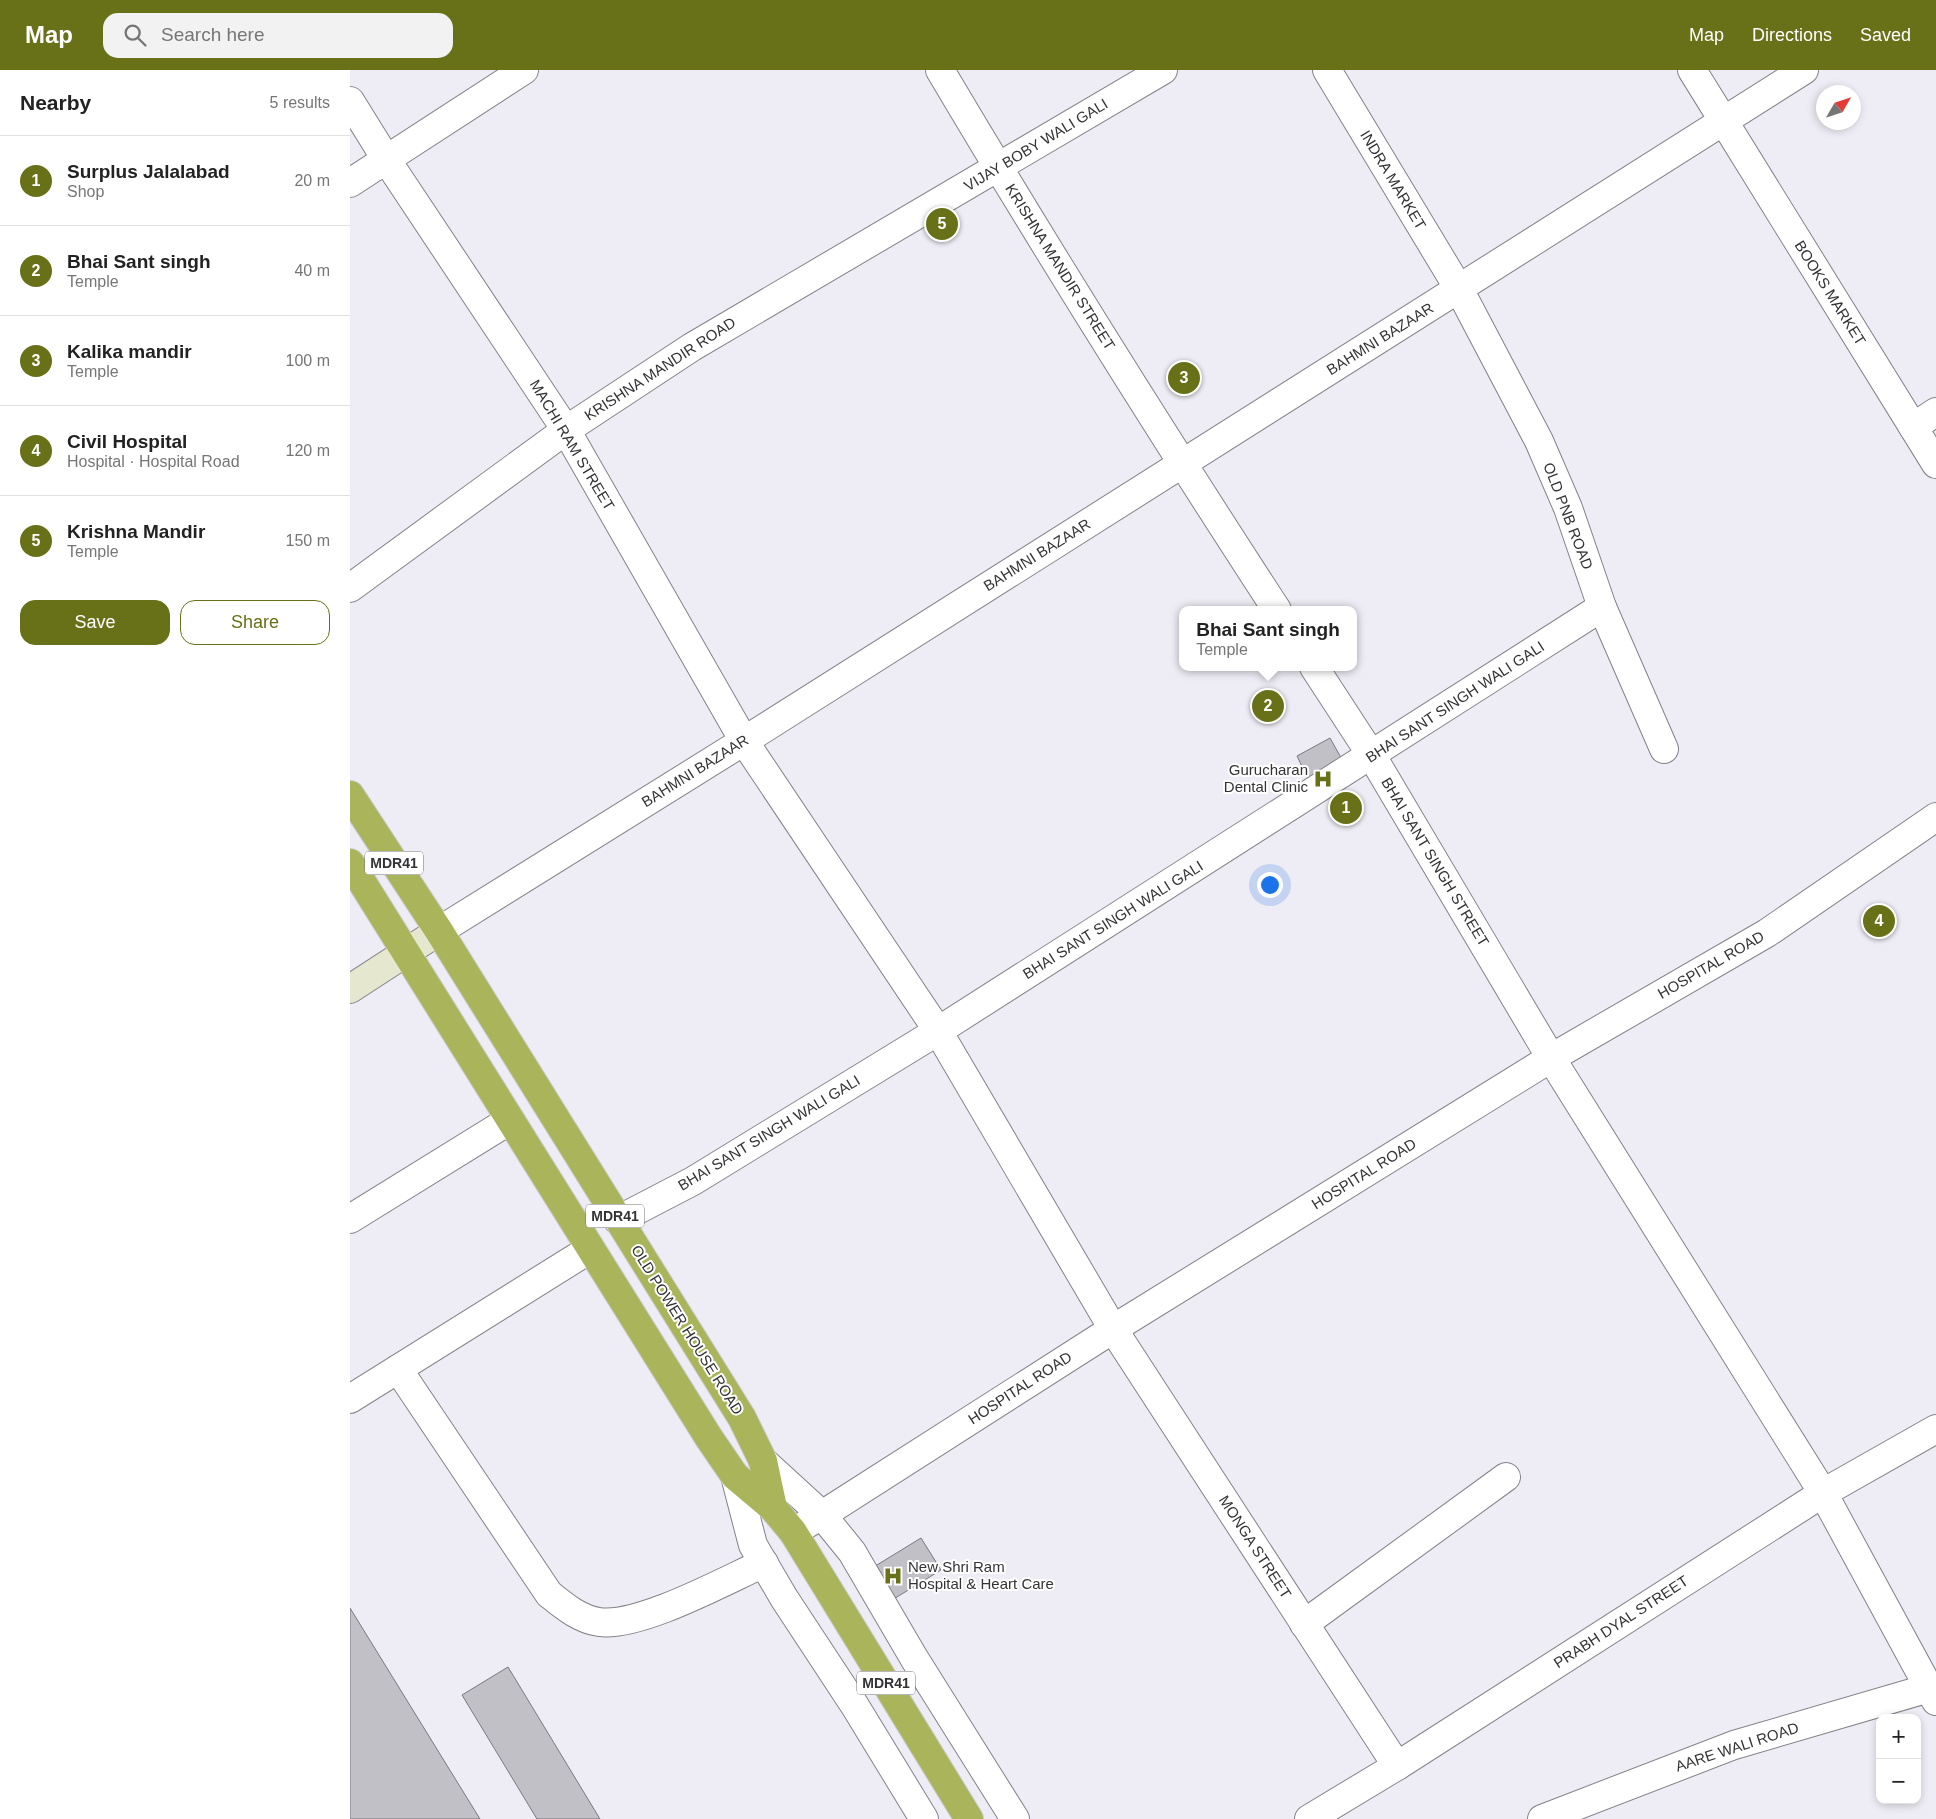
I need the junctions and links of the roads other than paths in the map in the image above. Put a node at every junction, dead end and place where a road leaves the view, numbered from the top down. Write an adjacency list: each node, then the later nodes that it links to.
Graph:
1 (524, 70): 9 (street)
2 (940, 70): 10 (street, KRISHNA MANDIR STREET)
3 (1163, 70): 10 (street, VIJAY BOBY WALI GALI)
4 (1327, 70): 13 (street, INDRA MARKET)
5 (1692, 70): 8 (street, BOOKS MARKET)
6 (1804, 70): 8 (street, BAHMNI BAZAAR)
7 (350, 101): 9 (street, MACHI RAM STREET)
8 (1724, 121): 13 (street, BAHMNI BAZAAR); 15 (street, BOOKS MARKET)
9 (386, 159): 11 (street); 16 (street, MACHI RAM STREET)
10 (998, 168): 12 (street, VIJAY BOBY WALI GALI); 17 (street, KRISHNA MANDIR STREET)
11 (350, 183)
12 (882, 235): 16 (street, KRISHNA MANDIR ROAD)
13 (1459, 289): 17 (street, BAHMNI BAZAAR); 21 (street, OLD PNB ROAD)
14 (1936, 412): 15 (street)
15 (1913, 427): 18 (street, BOOKS MARKET)
16 (566, 430): 19 (street, KRISHNA MANDIR ROAD); 23 (street, MACHI RAM STREET)
17 (1182, 463): 20 (street); 23 (street, BAHMNI BAZAAR)
18 (1936, 464)
19 (350, 588)
20 (1274, 606)
21 (1602, 607): 24 (street, OLD PNB ROAD); 25 (street, BHAI SANT SINGH WALI GALI)
22 (1317, 671): 25 (street, BHAI SANT SINGH STREET)
23 (744, 741): 29 (street, BAHMNI BAZAAR); 32 (street, MACHI RAM STREET)
24 (1664, 749)
25 (1372, 756): 32 (street, BHAI SANT SINGH WALI GALI); 33 (street, BHAI SANT SINGH STREET)
26 (350, 795): 29 (highway, MDR41)
27 (1936, 817): 33 (street, HOSPITAL ROAD)
28 (350, 863): 30 (highway, MDR41)
29 (439, 931): 30 (street, BAHMNI BAZAAR); 36 (highway, OLD POWER HOUSE ROAD / MDR41)
30 (407, 953): 31 (street, BAHMNI BAZAAR); 34 (highway, OLD POWER HOUSE ROAD / MDR41)
31 (350, 989)
32 (938, 1031): 36 (street, BHAI SANT SINGH WALI GALI); 38 (street, MONGA STREET)
33 (1551, 1058): 38 (street, HOSPITAL ROAD); 45 (street, BHAI SANT SINGH STREET)
34 (510, 1120): 35 (street); 37 (highway, OLD POWER HOUSE ROAD / MDR41)
35 (350, 1219)
36 (618, 1220): 42 (highway, OLD POWER HOUSE ROAD / MDR41)
37 (590, 1249): 39 (street); 43 (highway, OLD POWER HOUSE ROAD / MDR41)
38 (1114, 1329): 47 (street, HOSPITAL ROAD); 50 (street, MONGA STREET)
39 (398, 1369): 40 (street); 49 (street)
40 (350, 1399)
41 (1936, 1429): 45 (street, PRABH DYAL STREET)
42 (763, 1460): 46 (highway, OLD POWER HOUSE ROAD / MDR41); 47 (street)
43 (735, 1476): 46 (highway, OLD POWER HOUSE ROAD / MDR41); 49 (street)
44 (1506, 1477): 50 (street)
45 (1823, 1493): 51 (street, BHAI SANT SINGH STREET); 52 (street, PRABH DYAL STREET)
46 (774, 1508): 48 (highway, OLD POWER HOUSE ROAD / MDR41)
47 (822, 1515): 48 (street, HOSPITAL ROAD); 55 (street)
48 (797, 1540): 54 (highway, OLD POWER HOUSE ROAD / MDR41)
49 (764, 1563): 53 (street)
50 (1304, 1624): 52 (street, MONGA STREET)
51 (1933, 1692): 57 (street, AARE WALI ROAD)
52 (1397, 1766): 56 (street, PRABH DYAL STREET)
53 (924, 1819)
54 (970, 1819)
55 (1015, 1819)
56 (1309, 1819)
57 (1542, 1819)

